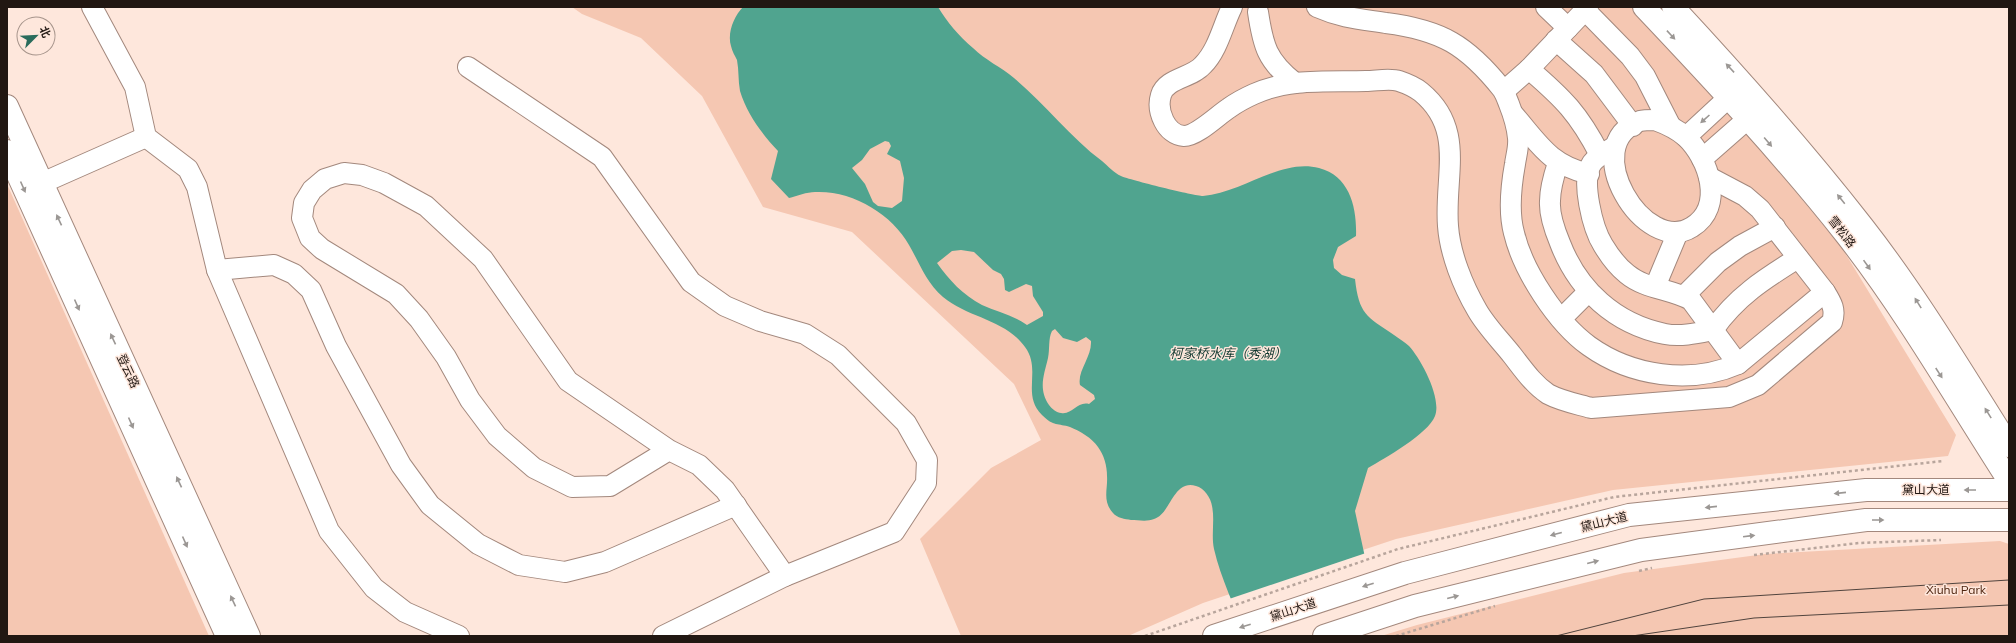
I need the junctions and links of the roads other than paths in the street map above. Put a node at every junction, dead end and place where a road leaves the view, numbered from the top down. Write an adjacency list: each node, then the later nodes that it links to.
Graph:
1 (92, 7): 20 (street)
2 (1232, 7): 12 (street)
3 (1316, 7): 14 (street)
4 (1546, 7): 9 (street)
5 (1644, 7): 13 (main road, 雪松路, one-way to 13)
6 (1673, 7): 13 (main road, 雪松路, one-way to 6)
7 (1256, 9): 12 (street)
8 (1586, 9): 9 (street); 19 (street)
9 (1562, 34): 11 (street); 18 (street)
10 (468, 66): 44 (street)
11 (1529, 69): 14 (street); 22 (street)
12 (1295, 83): 33 (street)
13 (1737, 90): 16 (main road, 雪松路); 19 (street, one-way to 19)
14 (1504, 91): 17 (street)
15 (7, 106): 26 (main road, 登云路)
16 (1756, 111): 24 (street); 38 (main road, 雪松路, one-way to 16); 40 (main road, 雪松路, one-way to 40)
17 (1513, 113): 23 (street); 35 (street)
18 (1633, 126): 19 (street); 22 (street)
19 (1678, 131): 24 (street)
20 (146, 137): 26 (street); 30 (street)
21 (7, 151): 46 (main road, 登云路, one-way to 46)
22 (1607, 151): 25 (street); 28 (street)
23 (1558, 163): 25 (street); 32 (street)
24 (1705, 168): 27 (street); 28 (street)
25 (1589, 174): 31 (street)
26 (42, 183): 47 (main road, 登云路, one-way to 26)
27 (1774, 228): 29 (street); 34 (street)
28 (1678, 232): 31 (street)
29 (1798, 258): 33 (street); 36 (street)
30 (217, 270): 42 (street); 48 (street)
31 (1655, 287): 34 (street)
32 (1588, 292): 35 (street); 36 (street)
33 (1825, 292): 37 (street)
34 (1684, 296): 36 (street)
35 (1561, 319): 37 (street)
36 (1714, 330): 37 (street)
37 (1738, 364)
38 (2009, 446)
39 (669, 450): 39 (street); 42 (street)
40 (2009, 481)
41 (2009, 490): 45 (main road, 黛山大道, one-way to 45)
42 (736, 505): 44 (street)
43 (2009, 520): 50 (main road, one-way to 43)
44 (785, 576): 49 (street)
45 (1215, 635)
46 (228, 636)
47 (249, 636)
48 (459, 636)
49 (662, 636)
50 (1324, 636)

